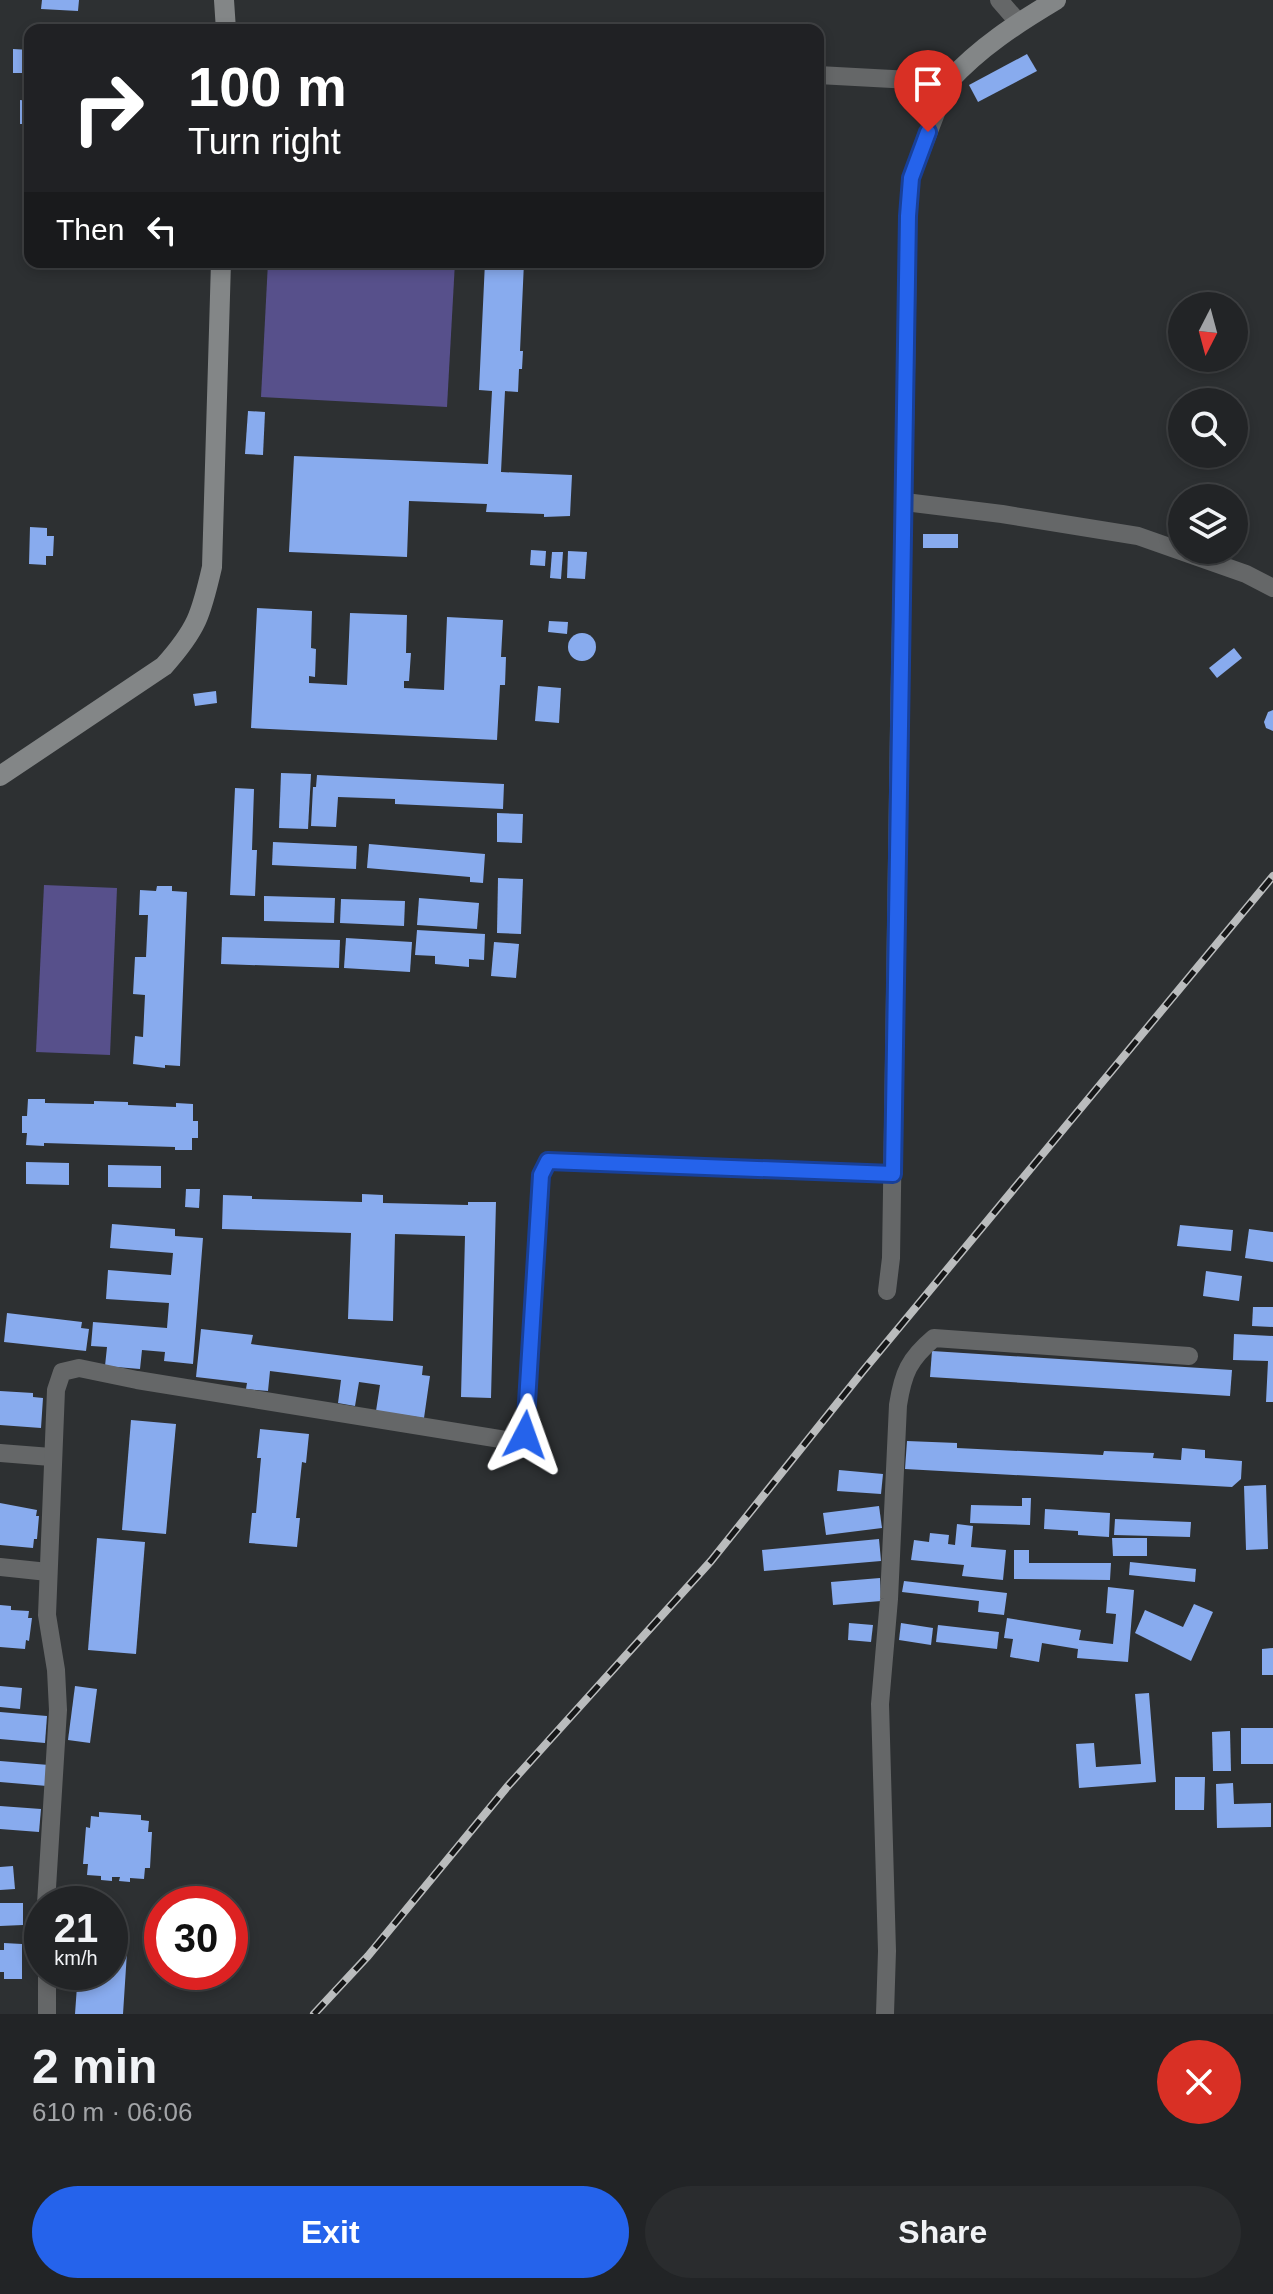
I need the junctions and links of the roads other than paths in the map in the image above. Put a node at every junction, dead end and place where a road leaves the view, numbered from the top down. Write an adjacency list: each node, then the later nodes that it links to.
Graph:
1 (224, 0): 5 (street)
2 (999, 0): 4 (street)
3 (1056, 0): 4 (street)
4 (1019, 23): 7 (street)
5 (226, 24)
6 (824, 75): 7 (street)
7 (948, 82): 9 (street)
8 (221, 268): 11 (street)
9 (905, 502): 10 (street); 12 (street)
10 (1273, 588)
11 (0, 776)
12 (893, 1174): 13 (street); 16 (street)
13 (887, 1291)
14 (1189, 1356): 22 (street)
15 (0, 1453): 16 (street)
16 (51, 1457): 18 (street)
17 (0, 1567): 18 (street)
18 (48, 1572): 19 (street)
19 (47, 1886)
20 (47, 1990): 21 (street)
21 (47, 2014)
22 (885, 2014)

